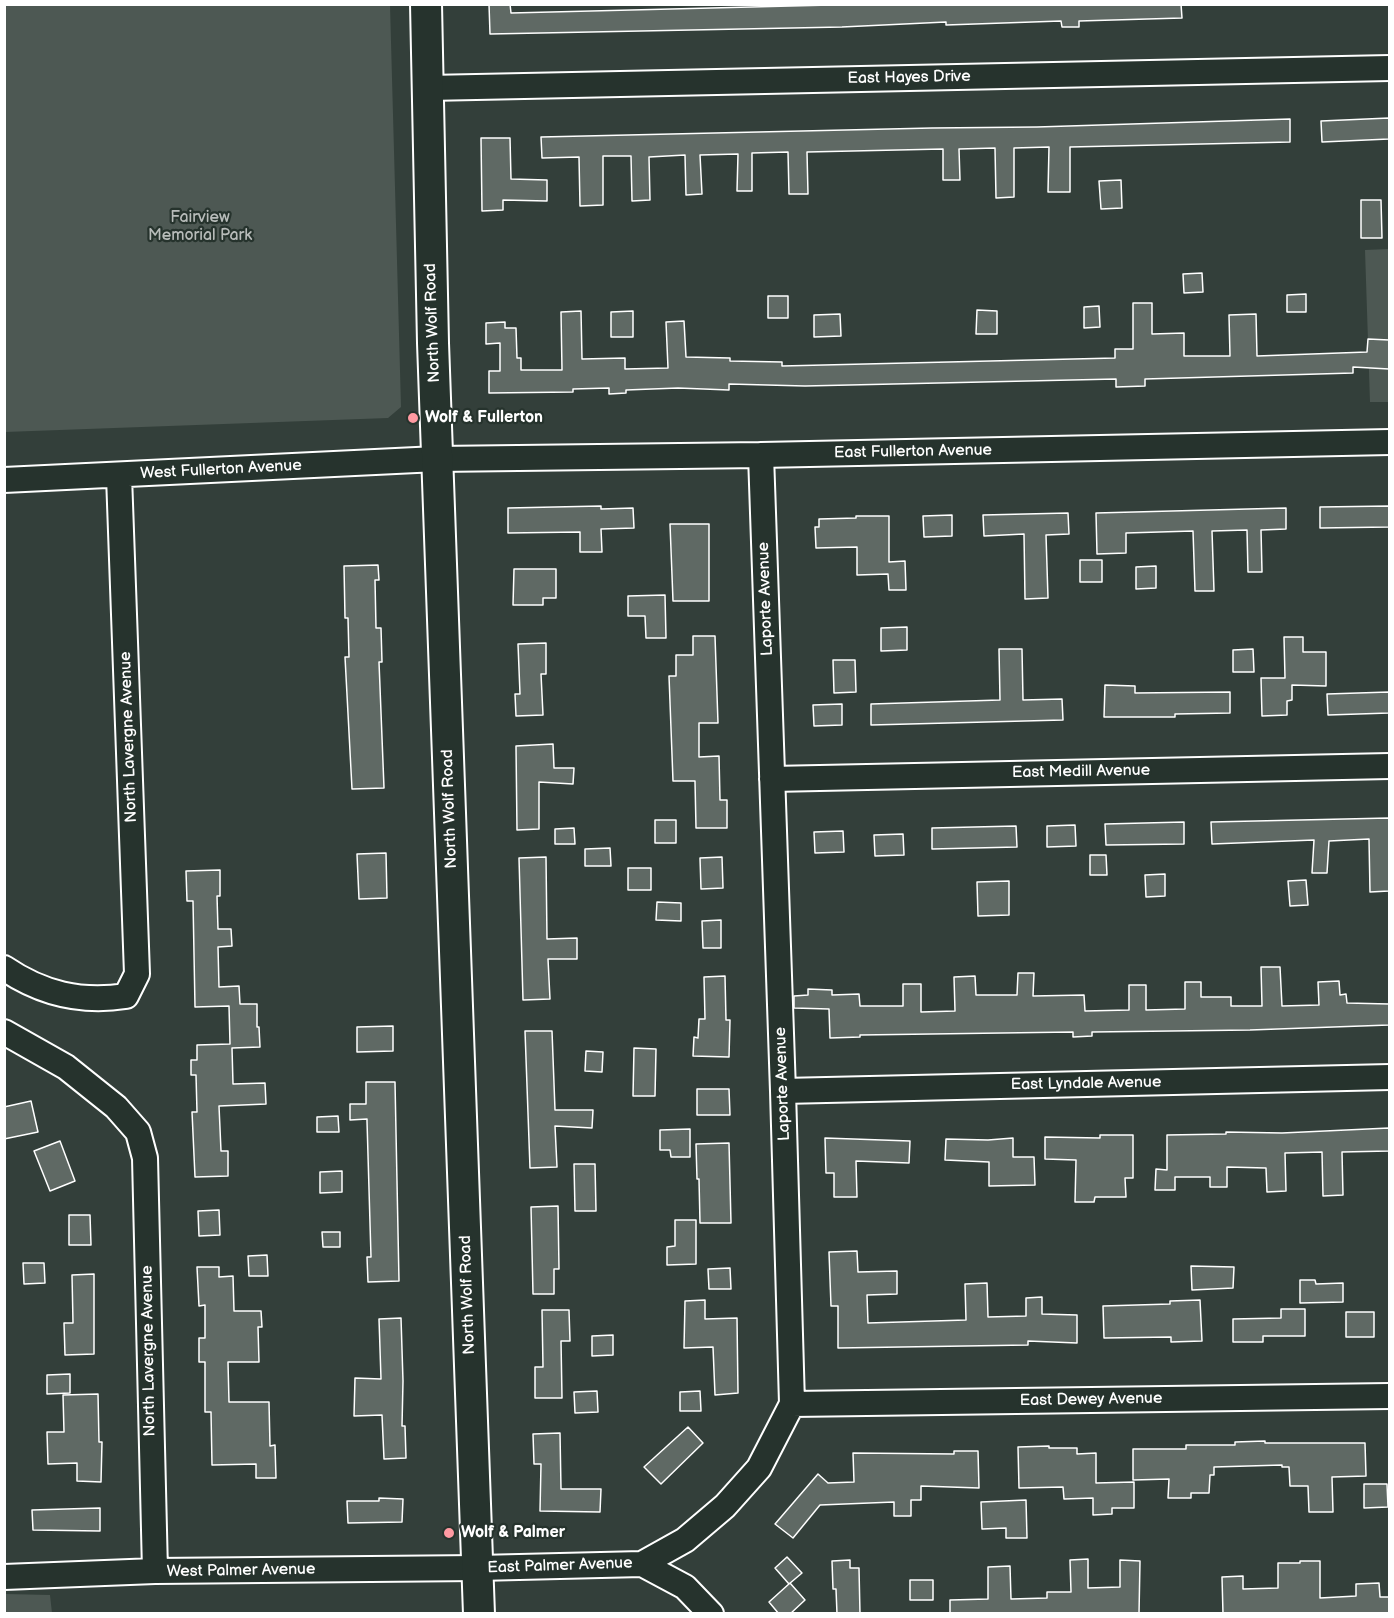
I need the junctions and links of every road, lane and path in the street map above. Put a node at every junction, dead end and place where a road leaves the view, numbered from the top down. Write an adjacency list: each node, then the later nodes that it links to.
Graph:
1 (426, 4): 3 (main road, North Wolf Road)
2 (1389, 68): 3 (street, East Hayes Drive)
3 (428, 87): 6 (main road, North Wolf Road)
4 (1389, 442): 5 (street, East Fullerton Avenue)
5 (761, 455): 6 (street, East Fullerton Avenue); 10 (street, Laporte Avenue)
6 (437, 459): 7 (street, West Fullerton Avenue); 18 (main road, North Wolf Road)
7 (119, 476): 8 (street, West Fullerton Avenue); 11 (street, North Lavergne Avenue)
8 (4, 480)
9 (1389, 766): 10 (street, East Medill Avenue)
10 (772, 778): 14 (street, Laporte Avenue)
11 (4, 968)
12 (4, 1032): 19 (street, North Lavergne Avenue)
13 (1389, 1077): 14 (street, East Lyndale Avenue)
14 (783, 1091): 16 (street, Laporte Avenue)
15 (1389, 1396): 16 (street, East Dewey Avenue)
16 (792, 1404): 17 (street, Laporte Avenue)
17 (642, 1564): 18 (street, East Palmer Avenue); 22 (street)
18 (478, 1568): 19 (street, West Palmer Avenue); 21 (main road, North Wolf Road)
19 (154, 1571): 20 (street, West Palmer Avenue)
20 (4, 1577)
21 (479, 1614)
22 (711, 1614)

